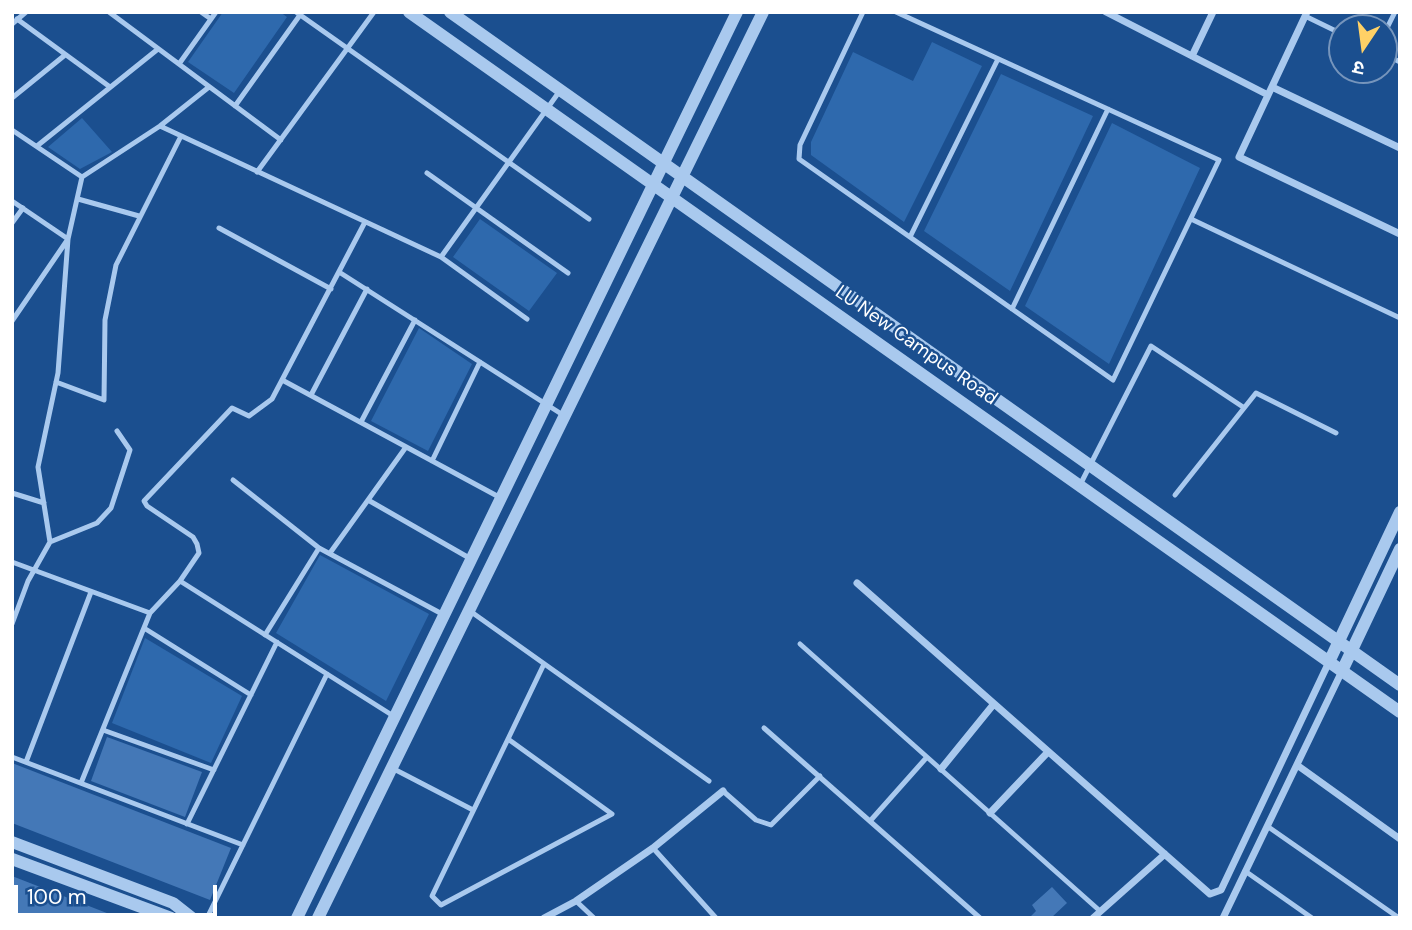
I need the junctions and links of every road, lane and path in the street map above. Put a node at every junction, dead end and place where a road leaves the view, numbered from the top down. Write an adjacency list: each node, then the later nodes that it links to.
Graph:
1 (26, 12): 17 (lane)
2 (109, 12): 19 (lane)
3 (201, 12): 16 (lane)
4 (216, 12): 16 (lane)
5 (374, 12): 20 (lane)
6 (409, 12): 32 (street, LU New Campus Road)
7 (450, 12): 28 (street, LU New Campus Road)
8 (737, 12): 41 (street)
9 (763, 12): 44 (street)
10 (863, 12): 59 (lane)
11 (897, 12): 23 (lane)
12 (1106, 12): 22 (street)
13 (1213, 12): 22 (street)
14 (298, 14): 20 (lane); 31 (lane)
15 (1306, 14): 18 (lane); 29 (street)
16 (211, 19): 24 (lane)
17 (15, 22): 21 (lane)
18 (1328, 26)
19 (158, 48): 24 (lane); 26 (lane)
20 (347, 48): 37 (lane); 40 (lane)
21 (65, 55): 26 (lane); 30 (lane)
22 (1192, 56): 29 (street)
23 (998, 59): 33 (lane); 59 (lane)
24 (179, 64): 27 (lane)
25 (12, 87): 30 (lane)
26 (110, 87): 38 (lane)
27 (209, 87): 31 (lane); 34 (lane)
28 (560, 90): 32 (lane); 41 (street, LU New Campus Road)
29 (1270, 91): 39 (street); 58 (street)
30 (15, 95)
31 (235, 106): 37 (lane)
32 (547, 109): 40 (lane); 46 (street, LU New Campus Road)
33 (1108, 109): 54 (lane); 66 (lane)
34 (160, 126): 36 (lane); 45 (lane)
35 (12, 130): 38 (lane)
36 (181, 136): 42 (lane); 52 (lane)
37 (281, 140): 42 (lane)
38 (37, 146): 45 (lane)
39 (1400, 148)
40 (509, 162): 50 (lane); 53 (lane)
41 (663, 163): 44 (street, LU New Campus Road); 46 (street)
42 (257, 172): 55 (lane)
43 (427, 173): 50 (lane)
44 (681, 176): 47 (street); 83 (street, LU New Campus Road)
45 (82, 177): 48 (lane)
46 (653, 184): 47 (street, LU New Campus Road); 75 (street)
47 (671, 196): 77 (street); 85 (street, LU New Campus Road)
48 (78, 199): 52 (lane); 60 (lane)
49 (12, 201): 51 (lane)
50 (477, 206): 61 (lane); 63 (lane)
51 (23, 208): 56 (lane); 60 (lane)
52 (139, 216): 73 (lane)
53 (589, 219)
54 (1191, 219): 66 (lane); 67 (lane)
55 (365, 222): 61 (lane); 62 (lane)
56 (12, 223)
57 (219, 228): 64 (lane)
58 (1400, 234)
59 (910, 237): 66 (lane)
60 (68, 239): 70 (lane); 73 (lane)
61 (441, 257): 68 (lane)
62 (340, 272): 64 (lane); 65 (lane)
63 (568, 273)
64 (331, 289): 72 (lane)
65 (367, 289): 69 (lane); 74 (lane)
66 (1012, 309)
67 (1400, 318)
68 (527, 319)
69 (415, 320): 71 (lane); 78 (lane)
70 (12, 321)
71 (480, 362): 75 (lane); 82 (lane)
72 (284, 380): 74 (lane); 100 (lane)
73 (56, 382): 90 (lane)
74 (311, 395): 78 (lane)
75 (546, 405): 77 (lane); 88 (street)
76 (1243, 407): 80 (lane); 83 (lane); 87 (lane)
77 (563, 415): 102 (street)
78 (360, 422): 81 (lane)
79 (117, 431): 92 (lane)
80 (1336, 433)
81 (407, 447): 82 (lane); 89 (lane)
82 (432, 461): 88 (lane)
83 (1091, 465): 85 (lane); 110 (street, LU New Campus Road)
84 (233, 480): 93 (lane)
85 (1080, 485): 114 (street, LU New Campus Road)
86 (12, 493): 90 (lane)
87 (1175, 495)
88 (501, 498): 96 (street)
89 (368, 500): 95 (lane); 96 (lane)
90 (44, 503): 92 (lane)
91 (1400, 512): 110 (street)
92 (50, 542): 98 (lane)
93 (319, 548): 95 (lane); 109 (lane)
94 (1400, 549): 113 (street)
95 (330, 553): 106 (lane)
96 (471, 559): 99 (street)
97 (12, 562): 98 (lane)
98 (34, 570): 103 (lane); 107 (lane)
99 (464, 575): 102 (street); 106 (street)
100 (180, 581): 105 (lane); 109 (lane)
101 (858, 583): 120 (street)
102 (480, 585): 104 (street)
103 (91, 592): 105 (lane); 129 (lane)
104 (468, 610): 115 (lane); 131 (street)
105 (150, 614): 108 (lane)
106 (444, 615): 122 (street)
107 (12, 624)
108 (144, 628): 119 (lane); 124 (lane)
109 (265, 635): 111 (lane)
110 (1339, 641): 113 (street, LU New Campus Road); 114 (street)
111 (277, 642): 117 (lane); 119 (lane)
112 (800, 644): 128 (lane)
113 (1352, 651): 116 (street); 118 (street, LU New Campus Road)
114 (1329, 662): 116 (street, LU New Campus Road); 147 (street)
115 (544, 664): 125 (lane); 135 (lane)
116 (1342, 671): 121 (street, LU New Campus Road); 130 (street)
117 (327, 674): 122 (lane); 145 (lane)
118 (1400, 685)
119 (251, 695): 133 (lane)
120 (993, 705): 126 (street); 132 (street)
121 (1400, 712)
122 (395, 717): 155 (street)
123 (764, 728): 134 (lane)
124 (103, 730): 133 (lane); 136 (lane)
125 (508, 739): 138 (lane); 138 (lane)
126 (1046, 753): 139 (street); 147 (street)
127 (12, 757): 129 (lane)
128 (927, 757): 132 (lane); 140 (lane)
129 (26, 762): 136 (lane)
130 (1297, 765): 142 (street); 143 (street)
131 (391, 768): 138 (lane); 156 (street)
132 (941, 769): 139 (lane)
133 (214, 770): 141 (lane)
134 (820, 776): 137 (lane); 140 (lane)
135 (709, 781)
136 (81, 783): 141 (lane)
137 (723, 791): 146 (street)
138 (473, 810)
139 (990, 813): 151 (lane)
140 (871, 820): 160 (lane)
141 (187, 824): 145 (lane)
142 (1267, 826): 149 (street); 164 (lane)
143 (1400, 839)
144 (12, 842): 153 (street)
145 (243, 845): 154 (lane)
146 (653, 848): 150 (street); 159 (lane)
147 (1165, 854): 151 (street)
148 (12, 859): 152 (street)
149 (1245, 872): 162 (street); 163 (lane)
150 (576, 901): 157 (street); 158 (lane)
151 (1100, 911): 161 (street)
152 (171, 918)
153 (192, 918)
154 (207, 918)
155 (298, 918)
156 (318, 918)
157 (544, 918)
158 (594, 918)
159 (716, 918)
160 (980, 918)
161 (1093, 918)
162 (1223, 918)
163 (1312, 918)
164 (1399, 918)

